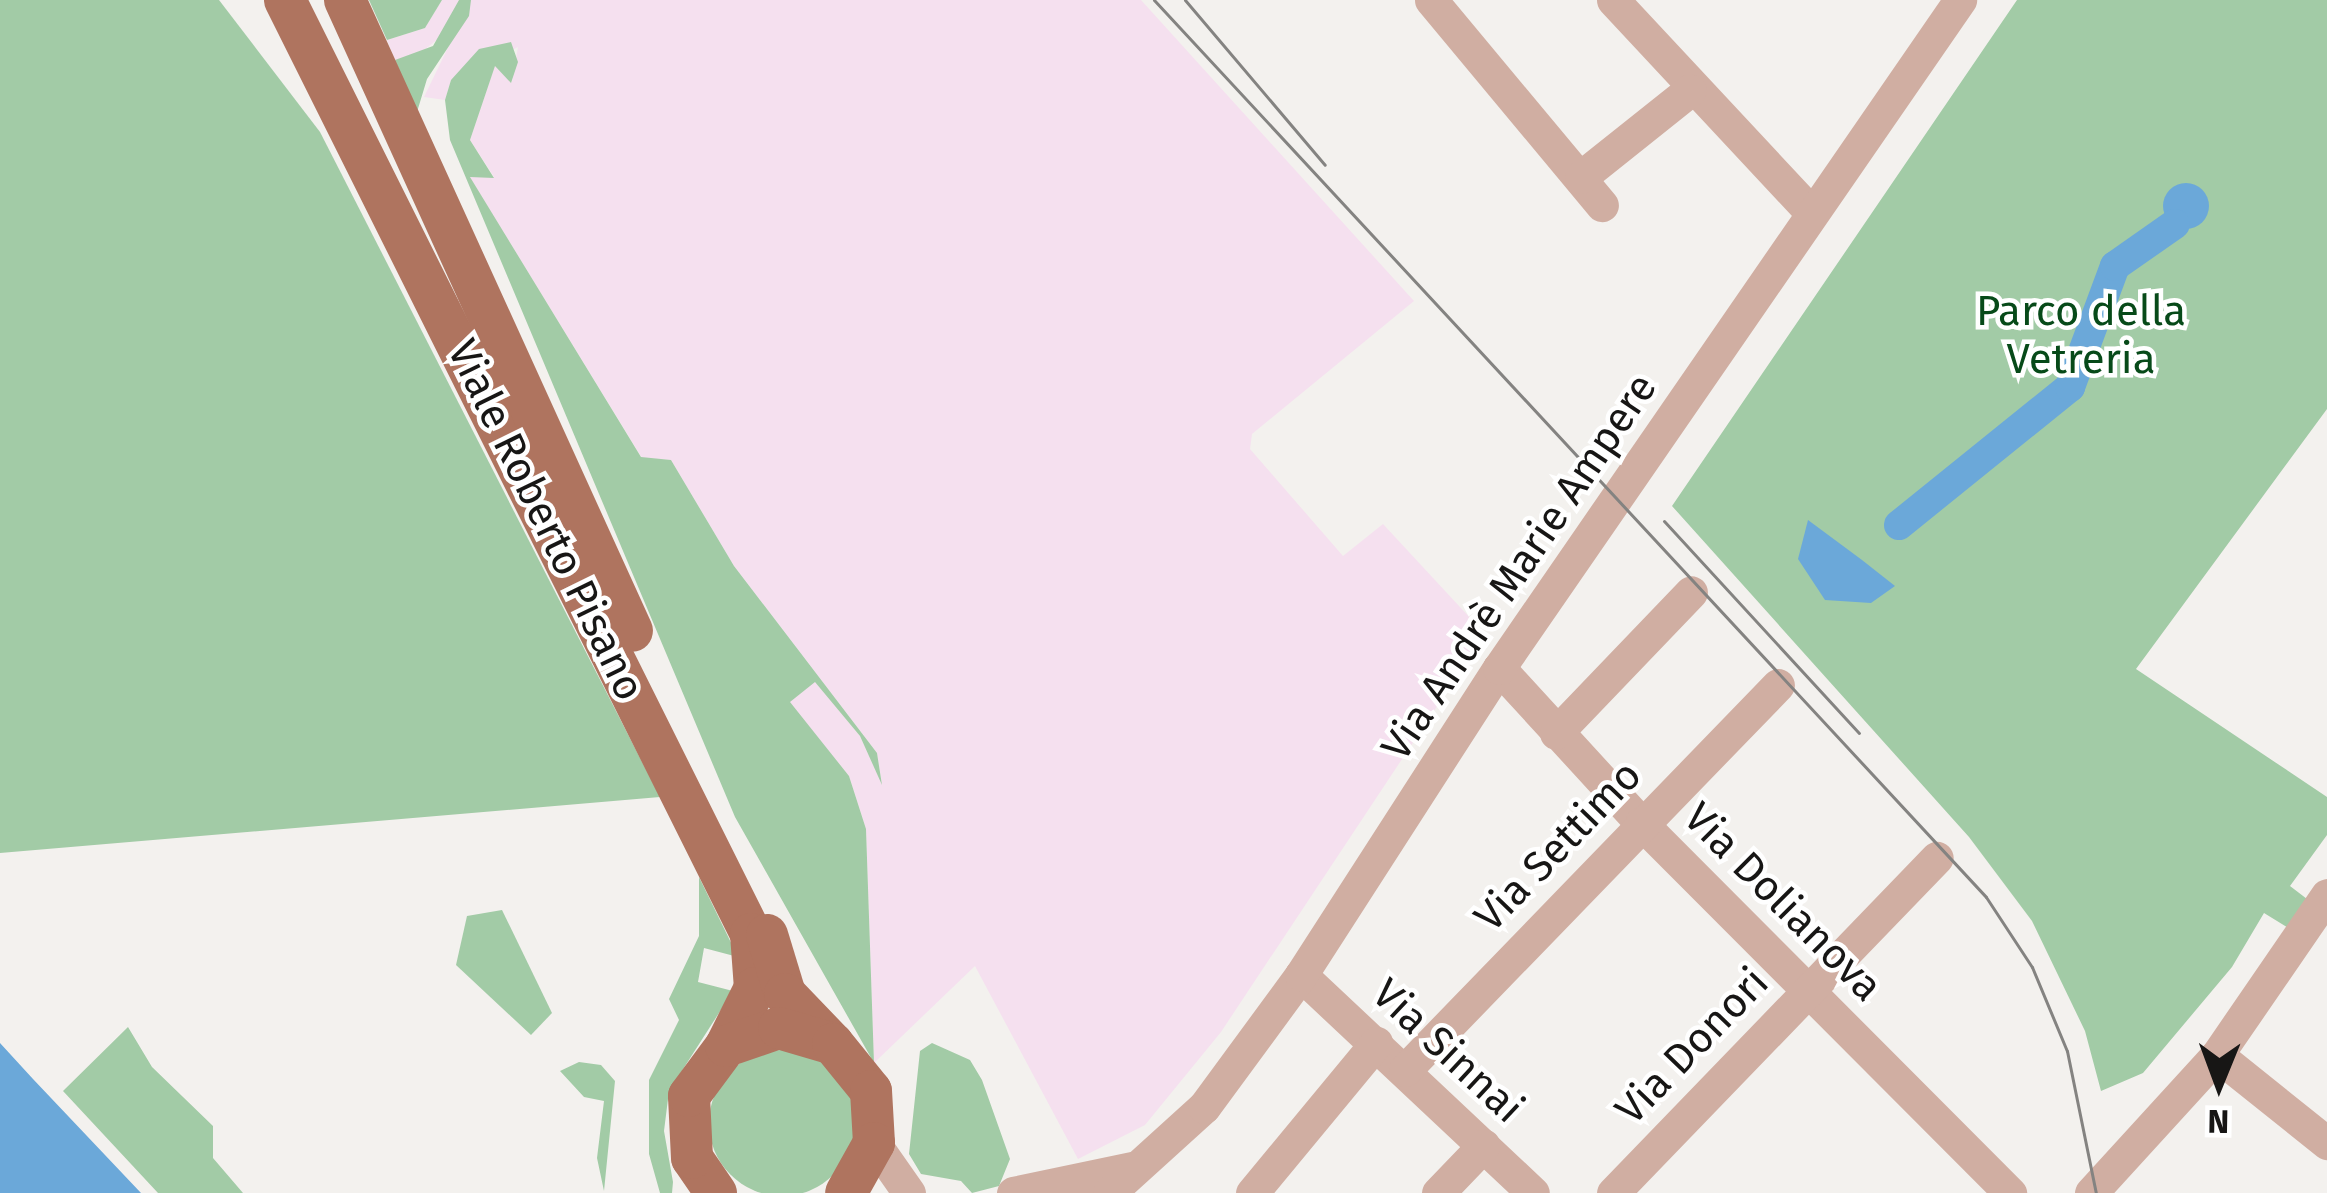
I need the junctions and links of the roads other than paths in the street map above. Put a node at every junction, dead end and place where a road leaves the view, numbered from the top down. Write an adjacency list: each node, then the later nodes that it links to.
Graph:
1 (285, 0): 21 (main road, Viale Roberto Pisano)
2 (345, 0): 20 (main road, Viale Roberto Pisano)
3 (1431, 0): 7 (street)
4 (1613, 0): 6 (street)
5 (1960, 0): 9 (street, Via Andrè Marie Ampere)
6 (1690, 90): 7 (street); 9 (street)
7 (1581, 177): 8 (street)
8 (1603, 205)
9 (1810, 211): 11 (street, Via Andrè Marie Ampere)
10 (1691, 592): 13 (street)
11 (1498, 668): 13 (street, Via Dolianova); 17 (street, Via Andrè Marie Ampere)
12 (1778, 686): 14 (street, Via Settimo)
13 (1556, 733): 14 (street, Via Dolianova)
14 (1641, 823): 18 (street, Via Dolianova); 23 (street, Via Settimo)
15 (1936, 858): 18 (street, Via Donori)
16 (2327, 896): 22 (street)
17 (1300, 975): 19 (street, Via Sinnai); 27 (street, Via Andrè Marie Ampere)
18 (1807, 991): 37 (street, Via Donori); 38 (street, Via Dolianova)
19 (1376, 1043): 23 (street, Via Sinnai); 34 (street)
20 (833, 1044): 21 (main road); 24 (main road, Viale Roberto Pisano)
21 (726, 1046): 28 (main road, Viale Roberto Pisano)
22 (2218, 1055): 25 (street); 39 (street)
23 (1405, 1070): 26 (street, Via Sinnai)
24 (874, 1143): 30 (main road); 31 (street)
25 (2327, 1143)
26 (1484, 1145): 35 (street); 36 (street, Via Sinnai)
27 (1132, 1168): 32 (street, Via Andrè Marie Ampere); 33 (street, Via Andrè Marie Ampere)
28 (691, 1176): 29 (main road)
29 (716, 1193)
30 (846, 1193)
31 (909, 1193)
32 (1013, 1193)
33 (1109, 1193)
34 (1252, 1193)
35 (1438, 1193)
36 (1533, 1193)
37 (1613, 1193)
38 (2010, 1193)
39 (2091, 1193)

